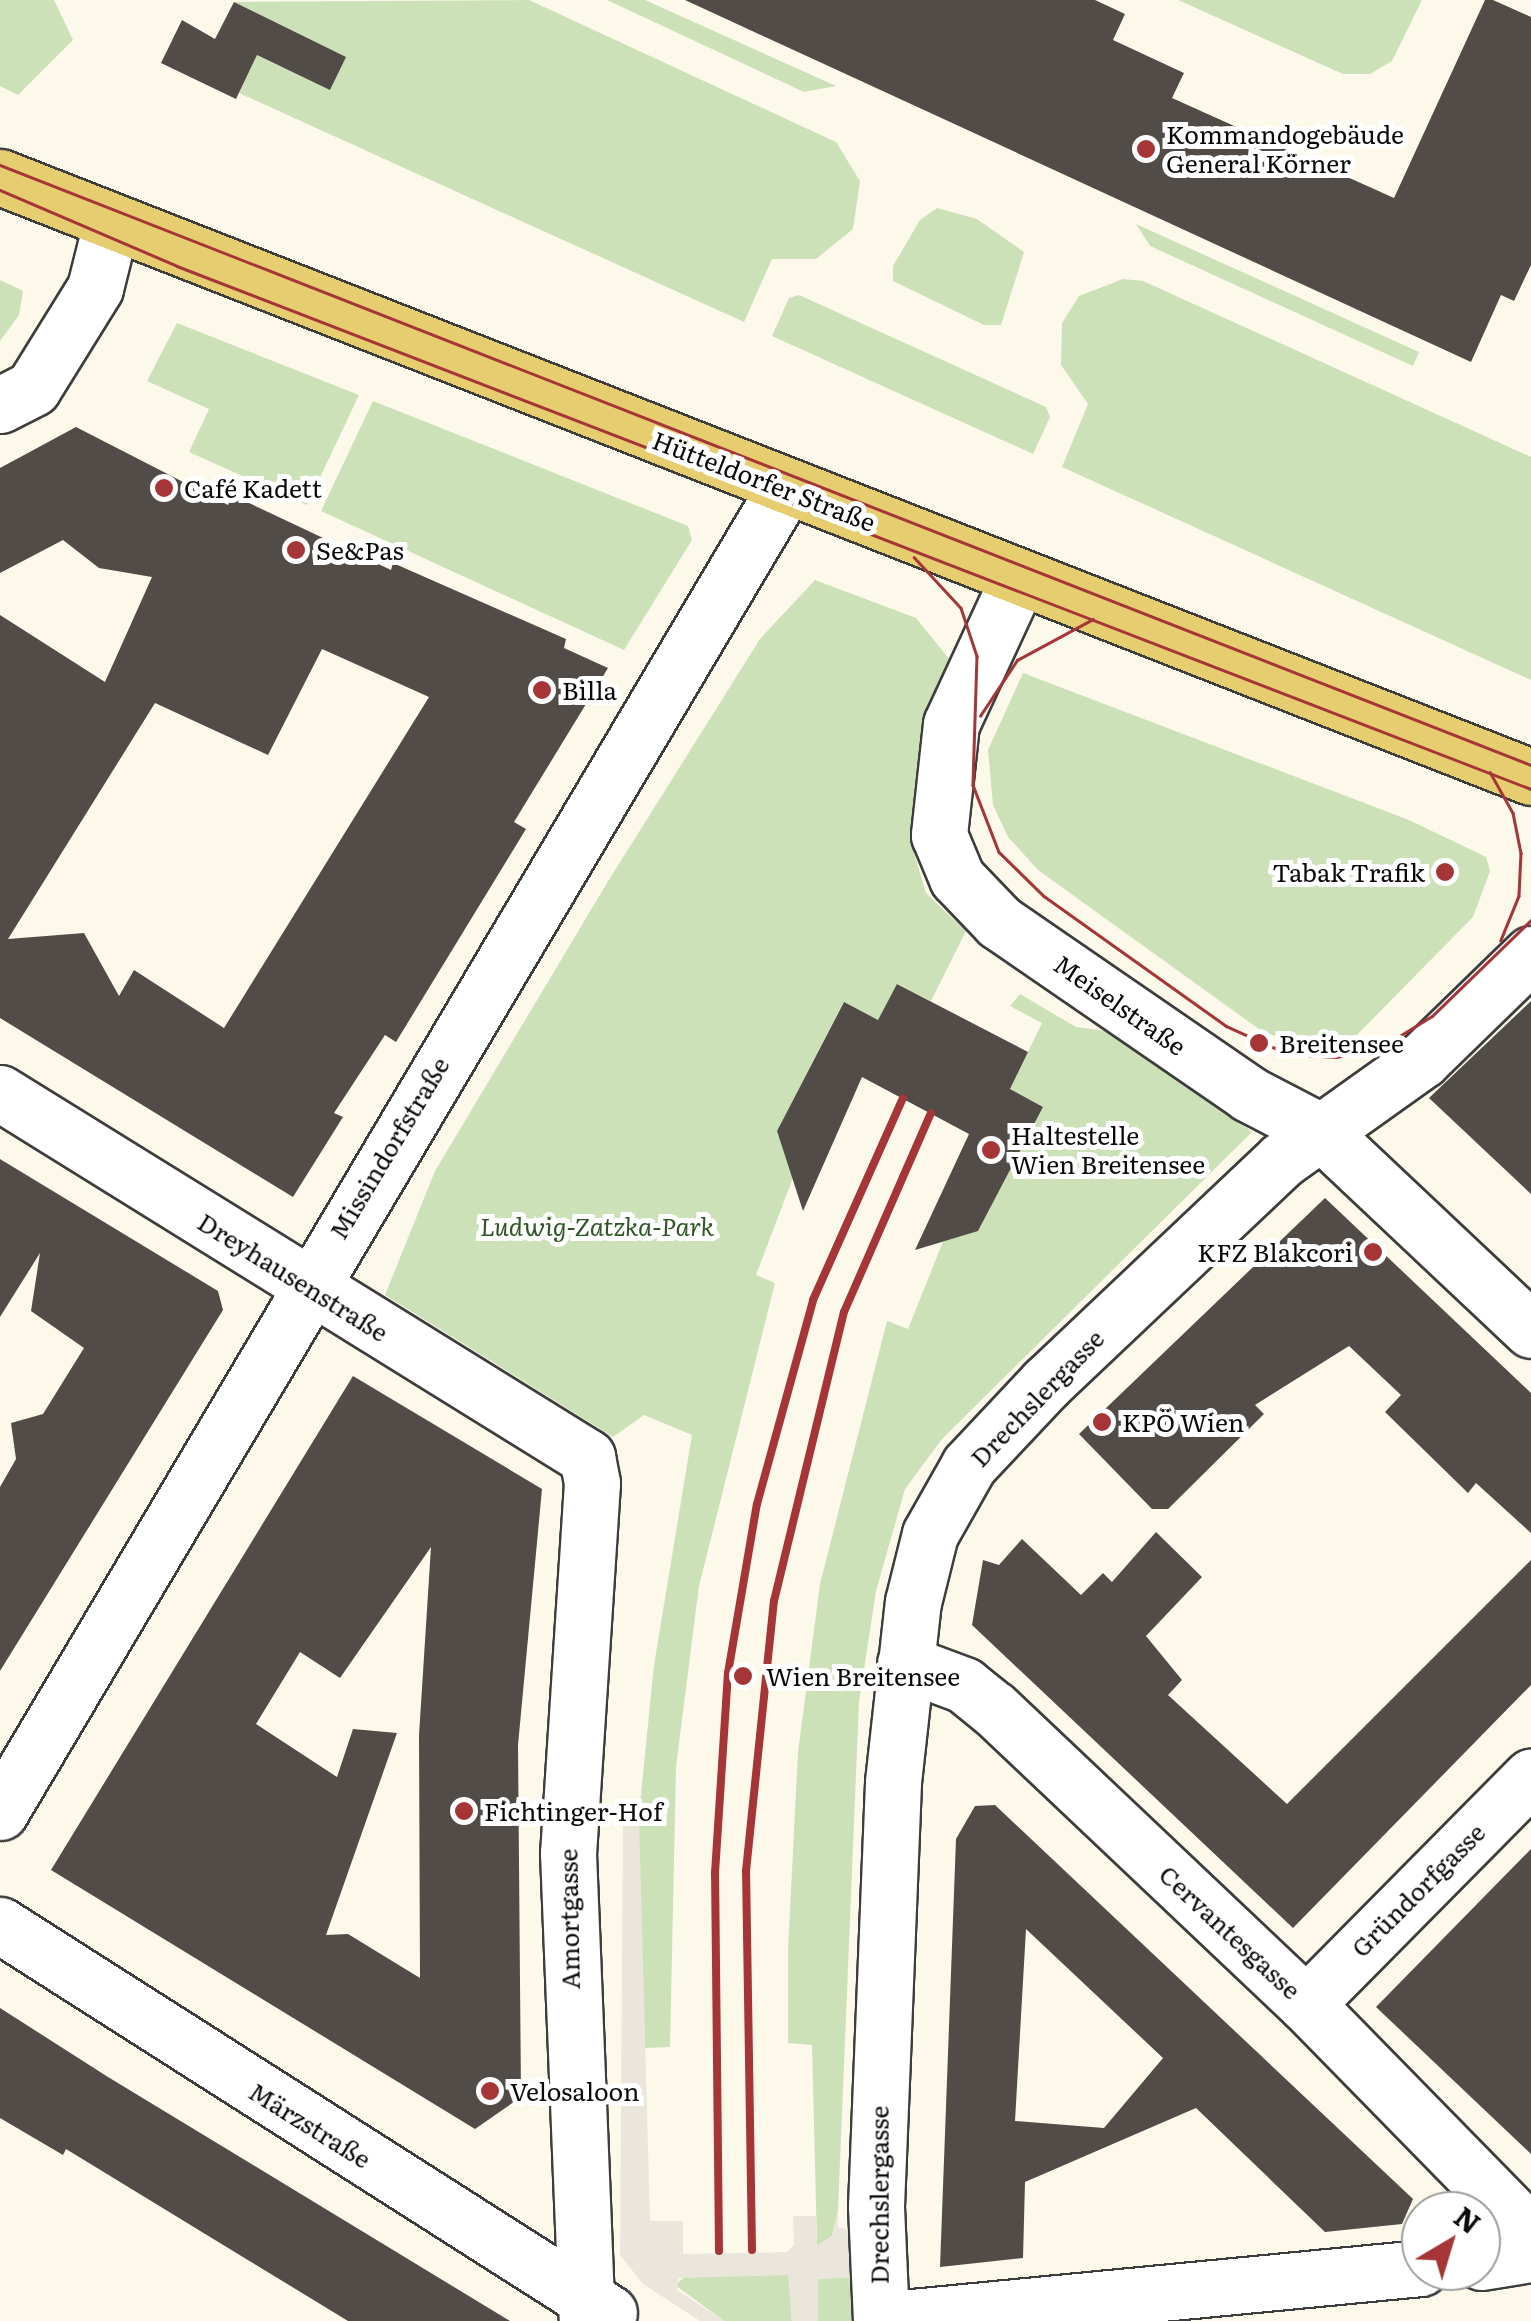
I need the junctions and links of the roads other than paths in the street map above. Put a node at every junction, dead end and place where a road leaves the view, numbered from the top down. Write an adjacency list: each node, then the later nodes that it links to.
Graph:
1 (0, 177): 2 (main road, Hütteldorfer Straße)
2 (111, 224): 3 (street); 4 (main road, Hütteldorfer Straße)
3 (0, 406)
4 (784, 488): 5 (main road, Hütteldorfer Straße); 10 (street, Missindorfstraße)
5 (1019, 578): 6 (main road, Hütteldorfer Straße); 9 (street, Meiselstraße)
6 (1531, 777)
7 (1531, 954): 9 (street, Drechslergasse)
8 (0, 1093): 10 (street, Dreyhausenstraße)
9 (1320, 1131): 11 (street, Meiselstraße); 13 (street, Drechslergasse)
10 (305, 1286): 12 (street, Dreyhausenstraße); 15 (street, Missindorfstraße)
11 (1531, 1330)
12 (587, 1457): 22 (street, Amortgasse)
13 (905, 1662): 17 (street, Cervantesgasse); 23 (street, Drechslergasse)
14 (1531, 1777): 17 (street, Gründorfgasse)
15 (0, 1812)
16 (0, 1926): 22 (street, Märzstraße)
17 (1306, 2004): 18 (street, Cervantesgasse)
18 (1531, 2234)
19 (1531, 2254): 20 (street)
20 (1501, 2259)
21 (1401, 2270): 23 (street)
22 (599, 2314)
23 (881, 2320)

